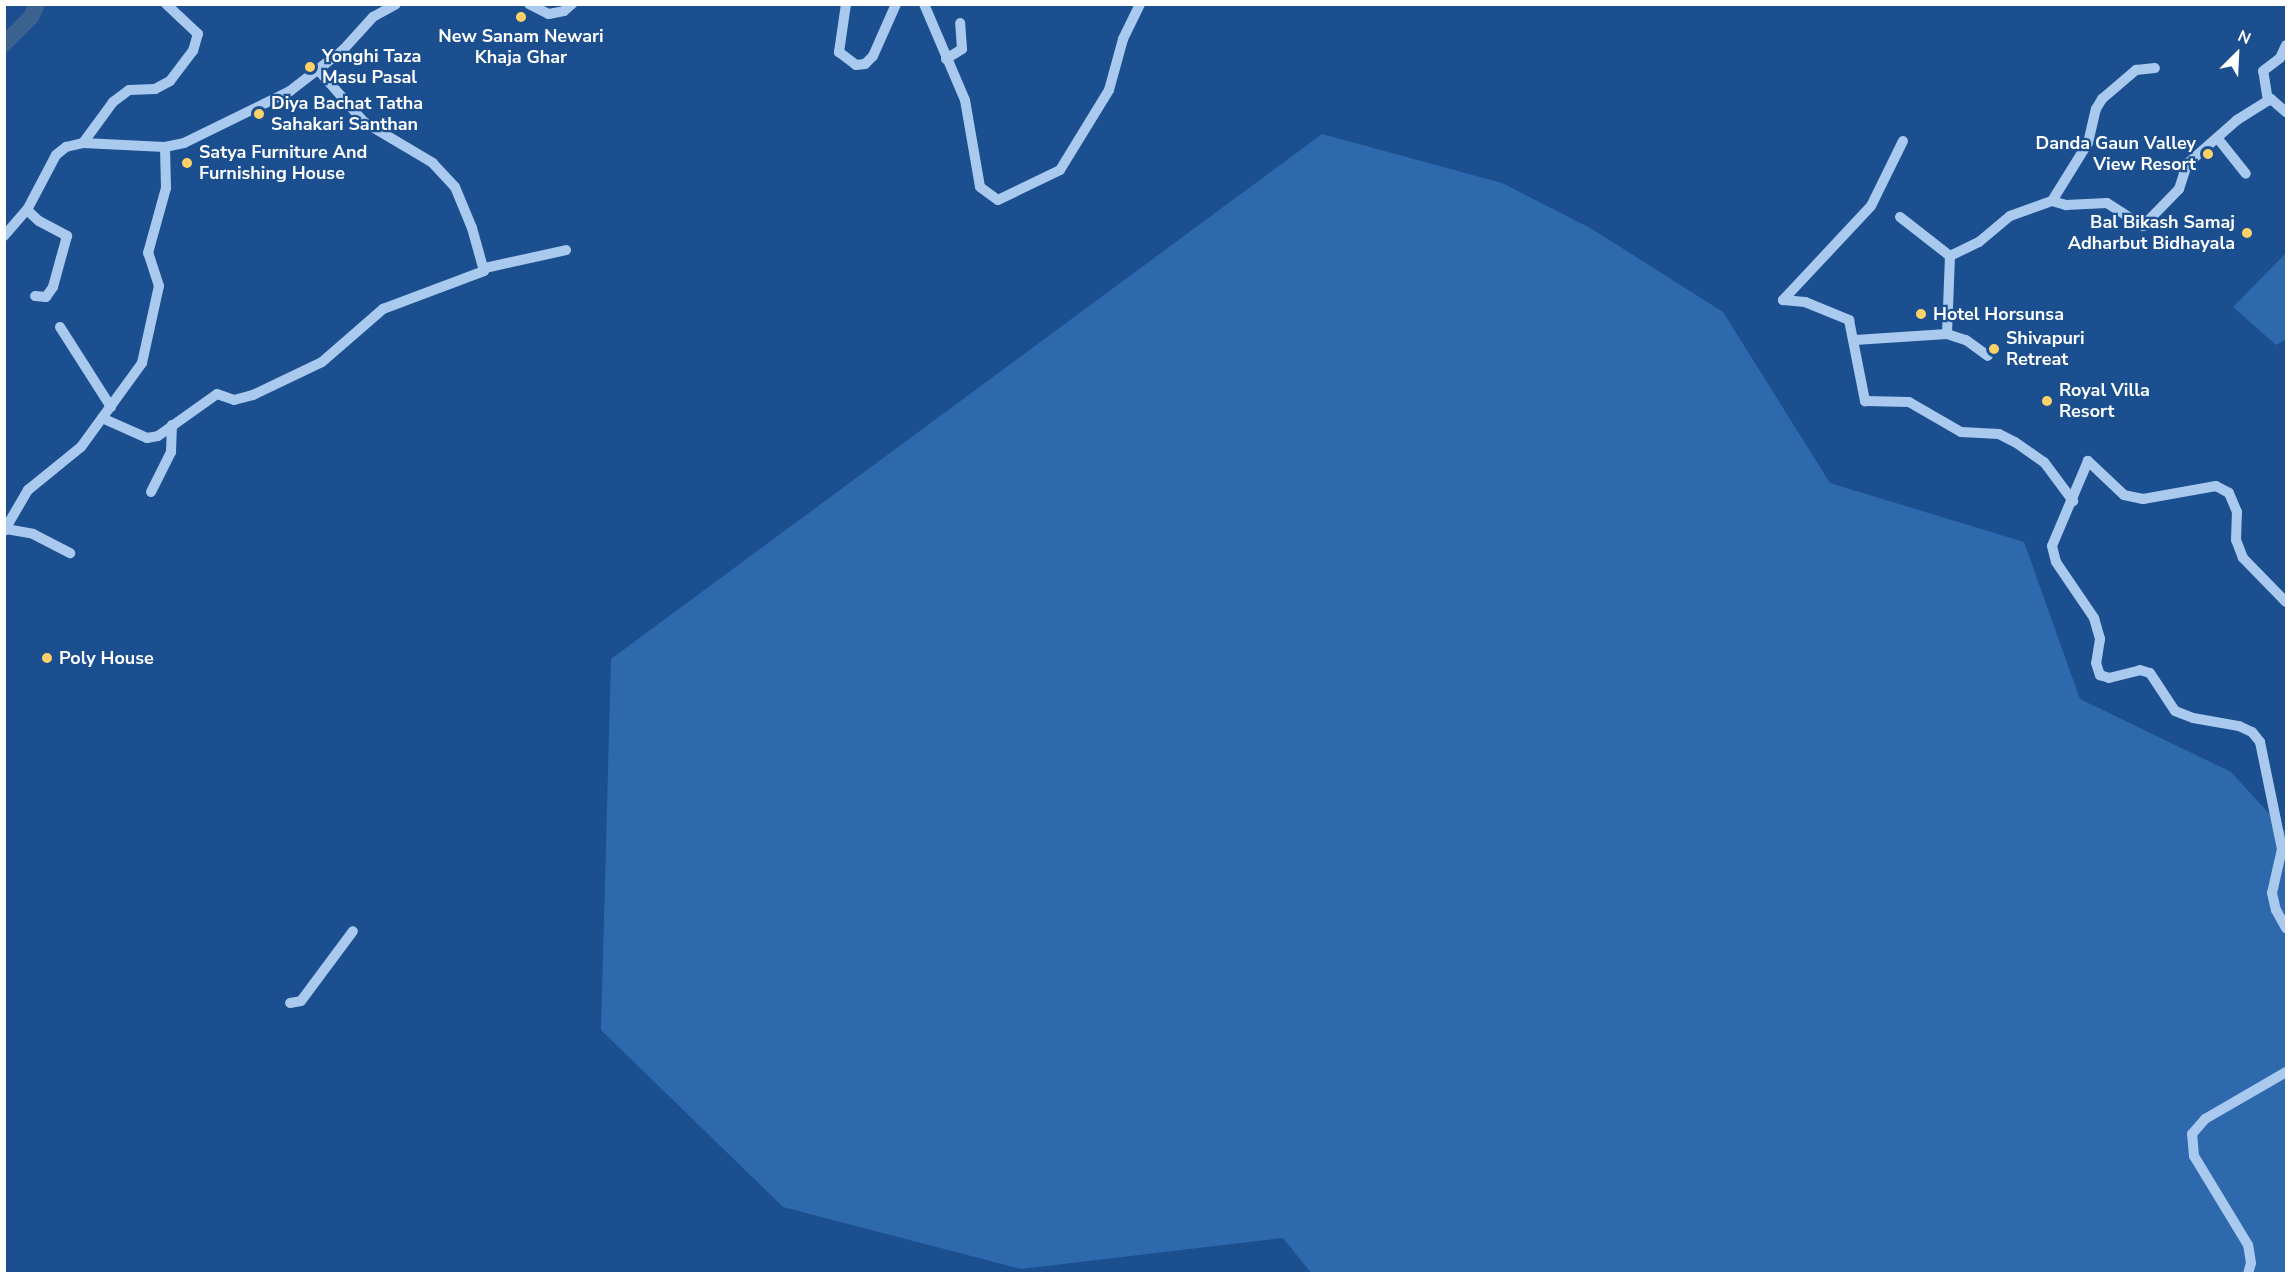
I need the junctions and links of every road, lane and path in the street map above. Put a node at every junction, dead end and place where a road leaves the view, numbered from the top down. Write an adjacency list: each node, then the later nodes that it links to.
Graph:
1 (166, 4): 18 (street)
2 (396, 4): 13 (street)
3 (529, 4): 4 (street)
4 (572, 4)
5 (846, 4): 6 (street)
6 (896, 4)
7 (924, 4): 11 (street)
8 (1140, 4): 11 (street)
9 (960, 23): 11 (street)
10 (2286, 45): 14 (street)
11 (946, 59)
12 (2155, 68): 21 (street)
13 (319, 71): 19 (street); 27 (street)
14 (2268, 101): 15 (street); 16 (street)
15 (2286, 112)
16 (2219, 140): 20 (street); 21 (street)
17 (1903, 141): 31 (street)
18 (83, 144): 19 (street); 22 (street)
19 (165, 147): 33 (street)
20 (2246, 174)
21 (2052, 201): 26 (street)
22 (27, 210): 24 (street); 28 (street)
23 (1900, 217): 26 (street)
24 (4, 236)
25 (566, 250): 27 (street)
26 (1950, 256): 30 (street)
27 (485, 268): 35 (street)
28 (35, 296)
29 (60, 327): 33 (street)
30 (1947, 334): 31 (street); 32 (street)
31 (1854, 340): 37 (street)
32 (1988, 356)
33 (111, 407): 34 (street)
34 (102, 418): 35 (street); 38 (street)
35 (172, 425): 36 (street)
36 (152, 492)
37 (2073, 501): 40 (street); 41 (street)
38 (5, 530): 39 (street)
39 (70, 553)
40 (2286, 602)
41 (2286, 928)
42 (353, 931): 43 (street)
43 (290, 1003)
44 (2286, 1072): 45 (street)
45 (2247, 1274)

